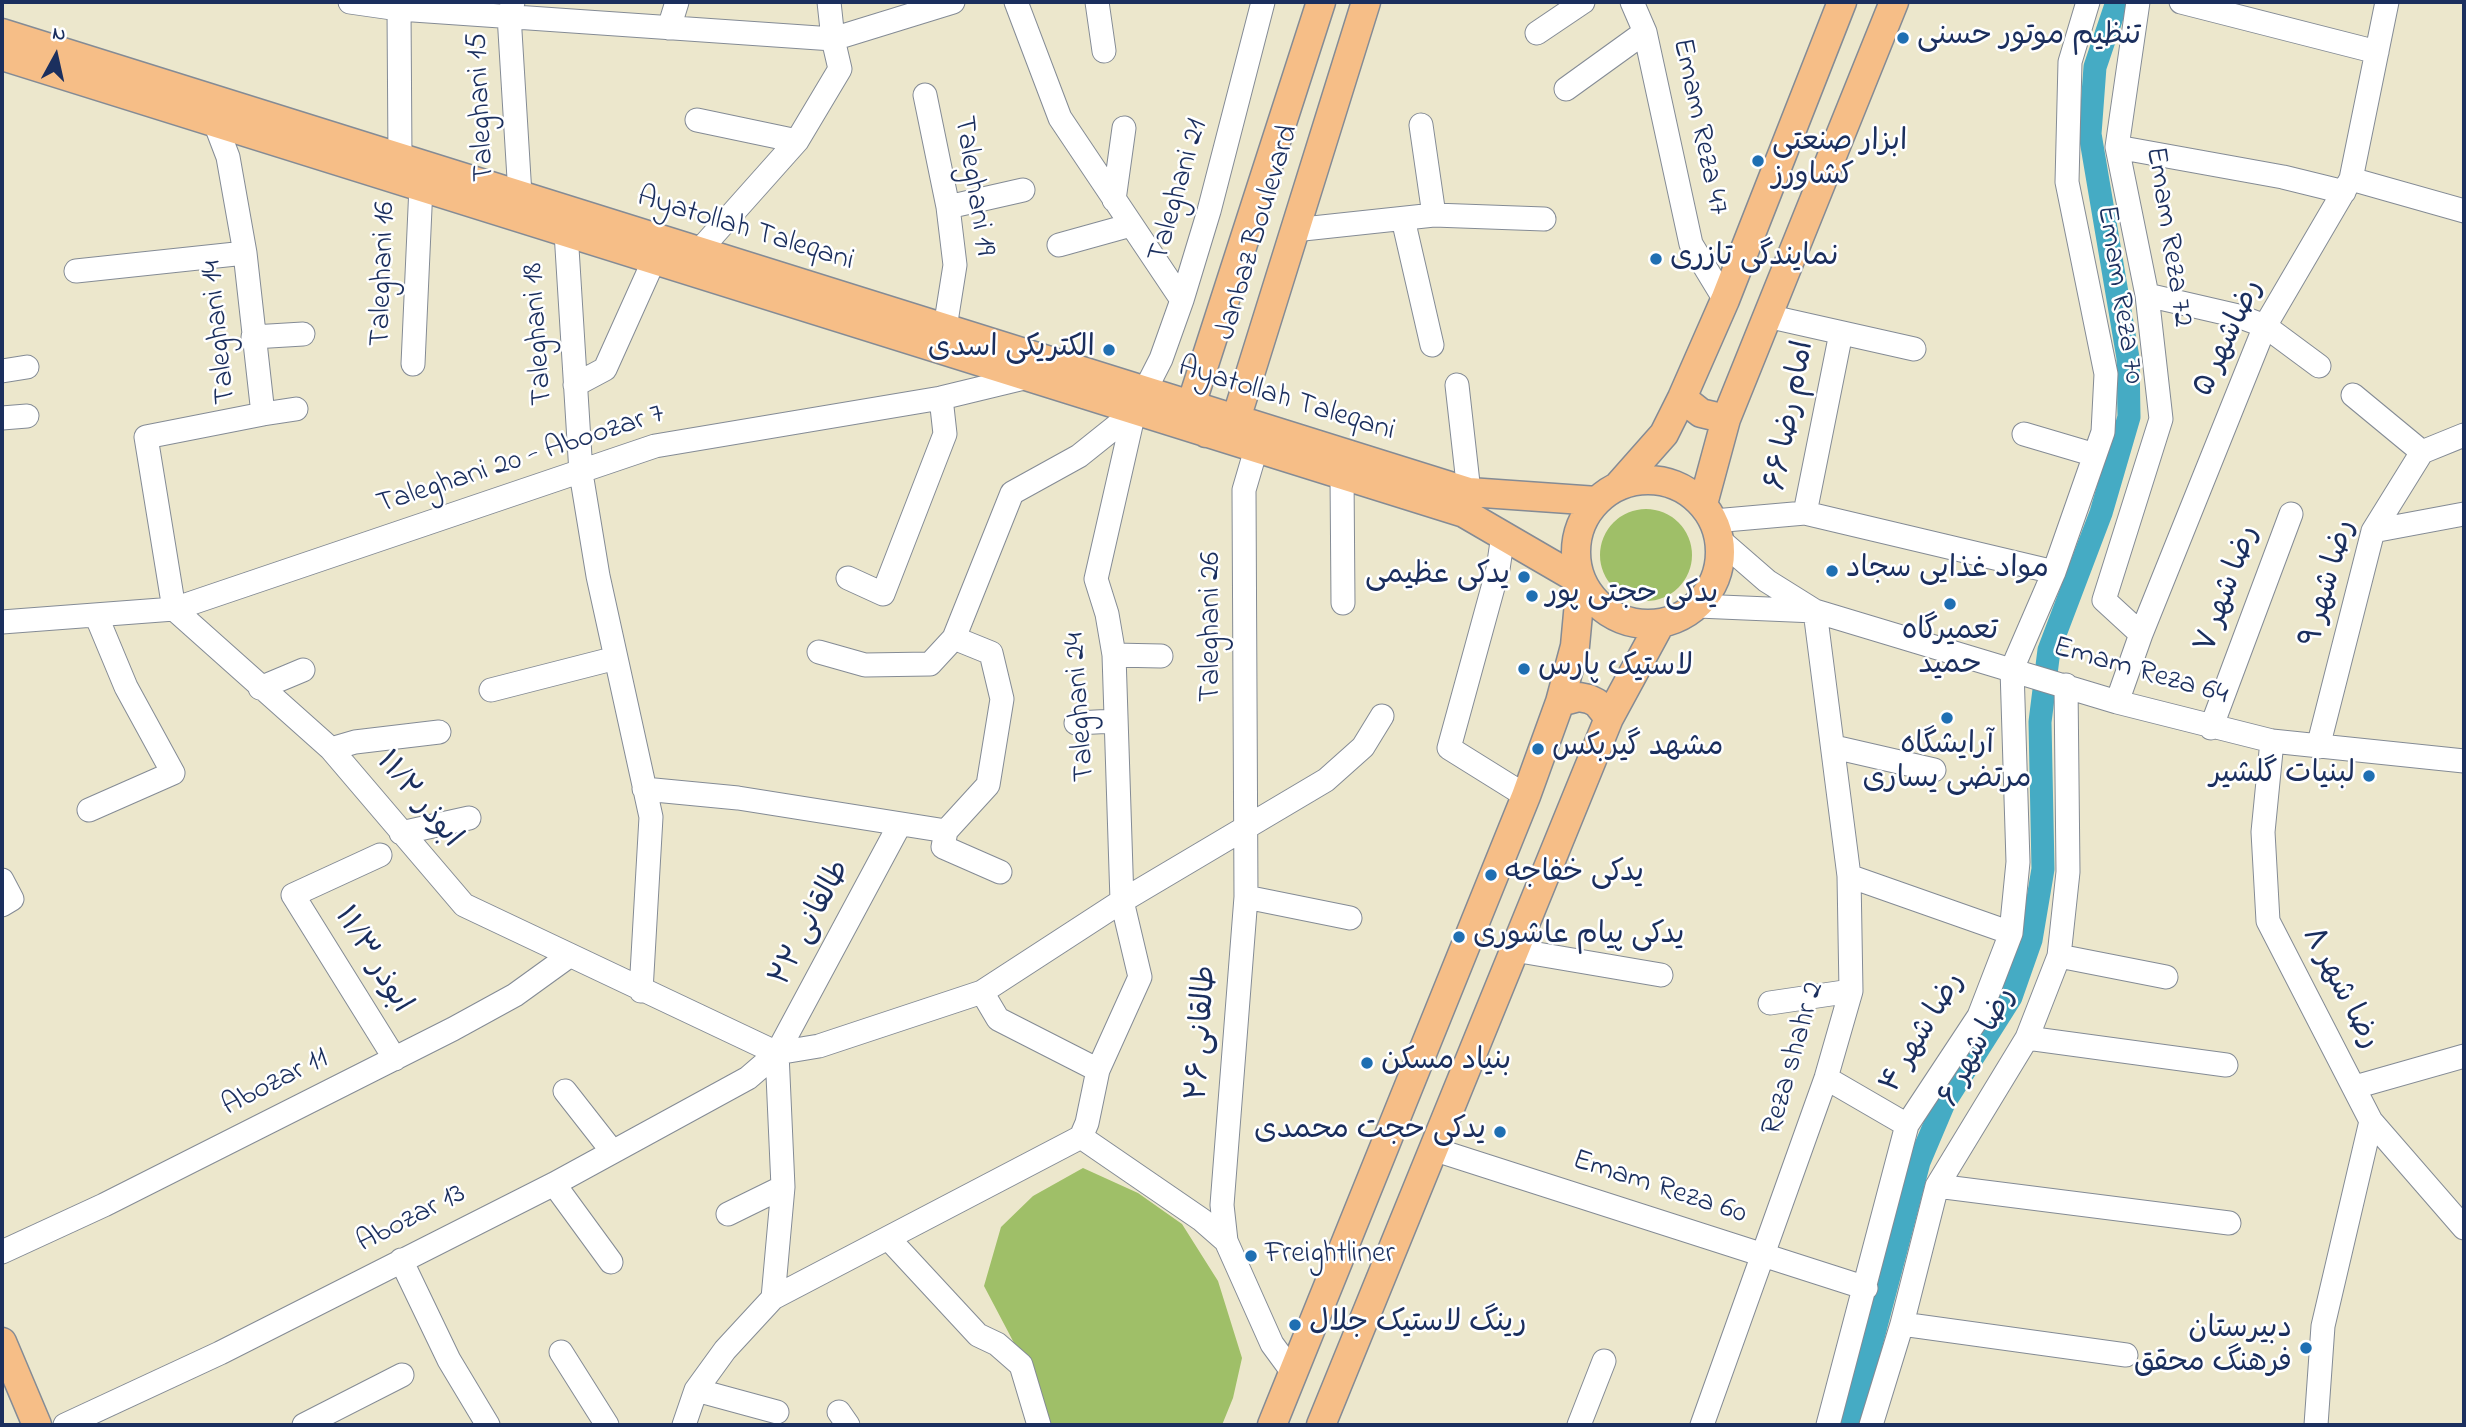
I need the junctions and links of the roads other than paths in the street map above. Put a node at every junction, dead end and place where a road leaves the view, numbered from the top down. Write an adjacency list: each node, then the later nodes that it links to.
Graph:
1 (350, 2): 19 (street)
2 (677, 2): 20 (street)
3 (829, 2): 24 (street)
4 (950, 2): 24 (street)
5 (1016, 2): 41 (street)
6 (1097, 2): 25 (street)
7 (1263, 2): 57 (street, Taleghani 21)
8 (1321, 2): 56 (main road, Janbaz Boulevard)
9 (1366, 2): 48 (main road, Janbaz Boulevard)
10 (1583, 2): 23 (street)
11 (1632, 2): 21 (street, Emam Reza 47)
12 (1842, 2): 58 (main road)
13 (1894, 2): 60 (main road)
14 (2088, 2): 92 (street, Emam Reza 70)
15 (2138, 2): 35 (street, Emam Reza 72)
16 (2181, 2): 26 (street)
17 (2387, 2): 26 (street, رضاشهر ۵)
18 (511, 8): 19 (street); 20 (street); 40 (street, Taleghani 15)
19 (399, 9): 36 (street)
20 (669, 28): 24 (street)
21 (1645, 32): 28 (street); 58 (street, Emam Reza 47)
22 (2, 33): 36 (main road, Ayatollah Taleqani)
23 (1537, 33)
24 (833, 39): 34 (street)
25 (1104, 51)
26 (2377, 52): 38 (street, رضاشهر ۵)
27 (2, 56): 31 (main road, Ayatollah Taleqani)
28 (1566, 89)
29 (925, 94): 42 (street, Taleghani 19)
30 (697, 120): 34 (street)
31 (215, 122): 37 (main road, Ayatollah Taleqani); 52 (street, Taleghani 14)
32 (1421, 125): 44 (street)
33 (1124, 128): 41 (street)
34 (797, 141): 51 (street)
35 (2118, 147): 38 (street); 55 (street, Emam Reza 72)
36 (400, 158): 40 (main road, Ayatollah Taleqani)
37 (421, 186): 49 (main road, Ayatollah Taleqani); 68 (street, Taleghani 16)
38 (2348, 186): 43 (street); 61 (street, رضاشهر ۵)
39 (1023, 190): 42 (street)
40 (520, 195): 51 (main road, Ayatollah Taleqani)
41 (1114, 200): 47 (street)
42 (948, 207): 62 (street, Taleghani 19)
43 (2464, 211)
44 (1434, 215): 45 (street); 46 (street)
45 (1403, 219): 48 (street); 66 (street)
46 (1544, 219)
47 (1131, 225): 50 (street); 57 (street)
48 (1294, 230): 59 (main road, Janbaz Boulevard)
49 (566, 232): 53 (main road, Ayatollah Taleqani); 74 (street, Taleghani 18)
50 (1059, 245)
51 (699, 251): 62 (main road, Ayatollah Taleqani)
52 (245, 253): 54 (street); 65 (street, Taleghani 14)
53 (654, 260): 73 (main road, Ayatollah Taleqani); 74 (street)
54 (76, 271)
55 (2147, 295): 61 (street); 113 (street, Emam Reza 72)
56 (1224, 299): 59 (main road); 80 (main road, Janbaz Boulevard)
57 (1182, 300): 79 (street, Taleghani 21)
58 (1725, 300): 78 (main road)
59 (1268, 314): 85 (main road, Janbaz Boulevard)
60 (1768, 316): 63 (street); 86 (main road)
61 (2265, 326): 70 (street); 113 (street, رضاشهر ۵)
62 (945, 328): 69 (main road, Ayatollah Taleqani)
63 (1841, 332): 67 (street); 97 (street, امام رضا ۶۶)
64 (303, 334): 65 (street)
65 (253, 337): 82 (street, Taleghani 14)
66 (1432, 345)
67 (1914, 349)
68 (413, 364)
69 (1064, 365): 73 (street, Taleghani 20 - Aboozar 7); 79 (main road, Ayatollah Taleqani)
70 (2319, 366)
71 (27, 367): 72 (street)
72 (2, 371)
73 (1029, 377): 77 (street, Taleghani 20 - Aboozar 7); 79 (main road, Ayatollah Taleqani)
74 (575, 385): 93 (street, Taleghani 18)
75 (1457, 385): 96 (street)
76 (2353, 395): 91 (street)
77 (941, 398): 93 (street, Taleghani 20 - Aboozar 7); 104 (street)
78 (1682, 398): 86 (main road); 95 (main road)
79 (1140, 402): 80 (main road, Ayatollah Taleqani); 87 (main road, Ayatollah Taleqani); 114 (street); 116 (street, Taleghani 24)
80 (1191, 405): 85 (main road, Ayatollah Taleqani); 87 (main road)
81 (296, 409): 82 (street)
82 (263, 414): 109 (street, Taleghani 14)
83 (27, 416): 84 (street)
84 (2, 418)
85 (1236, 419): 87 (main road); 90 (main road, Ayatollah Taleqani)
86 (1726, 419): 100 (main road)
87 (1206, 433): 90 (main road, Ayatollah Taleqani)
88 (2024, 434): 92 (street)
89 (2464, 435): 91 (street)
90 (1259, 438): 94 (main road, Ayatollah Taleqani); 96 (main road, Ayatollah Taleqani); 143 (street, Taleghani 26)
91 (2422, 452): 101 (street, رضا شهر ۹)
92 (2095, 455): 103 (street, Emam Reza 70)
93 (581, 473): 109 (street, Taleghani 20 - Aboozar 7); 118 (street, Taleghani 18)
94 (1342, 475): 96 (main road, Ayatollah Taleqani); 106 (street)
95 (1608, 493): 96 (main road); 100 (main road); 105 (main road)
96 (1466, 503): 102 (main road)
97 (1805, 513): 100 (street); 103 (street)
98 (2291, 514): 130 (street, رضا شهر ۷)
99 (2463, 518): 101 (street)
100 (1713, 522): 107 (main road); 108 (street)
101 (2373, 531): 134 (street, رضا شهر ۹)
102 (1503, 535): 105 (main road); 139 (street)
103 (2054, 572): 119 (street, Emam Reza 70)
104 (848, 578)
105 (1581, 581): 112 (main road); 124 (main road)
106 (1343, 603)
107 (1698, 606): 108 (street); 112 (main road)
108 (1811, 608): 119 (street, Emam Reza 64); 133 (street, Reza shahr 2)
109 (174, 609): 110 (street, Taleghani 20 - Aboozar 7); 122 (street, ابوذر ۱۱/۲)
110 (96, 615): 111 (street, Taleghani 20 - Aboozar 7); 140 (street)
111 (2, 622)
112 (1660, 624): 127 (main road)
113 (2141, 634): 125 (street, رضاشهر ۵)
114 (954, 638): 115 (street); 144 (street)
115 (819, 652)
116 (1114, 655): 117 (street); 128 (street, Taleghani 24)
117 (1161, 656)
118 (616, 658): 123 (street); 138 (street, Taleghani 18)
119 (2012, 669): 121 (street, Emam Reza 64); 154 (street, رضا شهر ۴)
120 (303, 670): 122 (street)
121 (2066, 685): 125 (street, Emam Reza 64); 157 (street, رضا شهر ۶)
122 (260, 688): 135 (street, ابوذر ۱۱/۲)
123 (491, 690)
124 (1560, 702): 127 (main road); 139 (main road)
125 (2117, 702): 130 (street, Emam Reza 64)
126 (1382, 716): 143 (street)
127 (1609, 718): 155 (main road)
128 (1115, 721): 129 (street); 151 (street, Taleghani 24)
129 (1076, 723)
130 (2211, 728): 132 (street, Emam Reza 64)
131 (439, 732): 135 (street)
132 (2272, 741): 134 (street, Emam Reza 64); 171 (street, رضا شهر ۸)
133 (1834, 747): 137 (street); 148 (street, Reza shahr 2)
134 (2318, 747): 136 (street, Emam Reza 64)
135 (331, 749): 145 (street, ابوذر ۱۱/۲)
136 (2464, 761)
137 (1934, 770)
138 (644, 789): 142 (street); 160 (street, Taleghani 18)
139 (1526, 796): 197 (main road)
140 (89, 810)
141 (469, 818): 145 (street)
142 (901, 824): 144 (street); 165 (street, طالقانی ۲۲)
143 (1247, 830): 150 (street, طالقانی ۲۶); 151 (street)
144 (946, 831): 147 (street)
145 (401, 833): 156 (street, ابوذر ۱۱/۲)
146 (380, 855): 167 (street, ابوذر ۱۱/۳)
147 (1000, 872)
148 (1849, 876): 154 (street); 161 (street, Reza shahr 2)
149 (2, 880): 152 (street)
150 (1247, 897): 153 (street); 185 (street, طالقانی ۲۶)
151 (1122, 901): 162 (street); 169 (street, Taleghani 24)
152 (2, 905)
153 (1350, 918)
154 (2011, 933): 174 (street, رضا شهر ۴)
155 (1514, 950): 158 (street); 176 (main road)
156 (569, 956): 160 (street, ابوذر ۱۱/۲); 167 (street, Abozar 11)
157 (2059, 956): 159 (street); 164 (street, رضا شهر ۶)
158 (1661, 975)
159 (2166, 976)
160 (640, 991): 165 (street, ابوذر ۱۱/۲)
161 (1851, 991): 163 (street); 170 (street, Reza shahr 2)
162 (982, 992): 165 (street); 169 (street)
163 (1770, 1003)
164 (2027, 1038): 168 (street); 179 (street, رضا شهر ۶)
165 (777, 1053): 177 (street, Abozar 13); 180 (street)
166 (2464, 1056): 171 (street)
167 (395, 1059): 186 (street, Abozar 11)
168 (2226, 1065)
169 (1098, 1070): 175 (street, Taleghani 24)
170 (1826, 1078): 174 (street); 187 (street, Reza shahr 2)
171 (2355, 1087): 173 (street, رضا شهر ۸)
172 (565, 1091): 177 (street)
173 (2371, 1121): 183 (street, رضا شهر ۸); 214 (street)
174 (1907, 1125): 190 (street, رضا شهر ۴)
175 (1081, 1137): 184 (street); 185 (street)
176 (1433, 1149): 187 (street, Emam Reza 60); 209 (main road)
177 (612, 1151): 178 (street, Abozar 13)
178 (554, 1184): 188 (street, Abozar 13); 189 (street)
179 (1937, 1186): 182 (street); 192 (street, رضا شهر ۶)
180 (783, 1187): 181 (street); 191 (street)
181 (728, 1214)
182 (2229, 1223)
183 (2464, 1228)
184 (889, 1240): 191 (street); 207 (street)
185 (1226, 1241): 197 (street)
186 (2, 1252)
187 (1765, 1257): 190 (street, Emam Reza 60); 211 (street, Reza shahr 2)
188 (401, 1260): 202 (street, Abozar 13); 204 (street)
189 (611, 1262)
190 (1866, 1288): 212 (street, رضا شهر ۴)
191 (773, 1298): 199 (street)
192 (1902, 1324): 195 (street); 213 (street, رضا شهر ۶)
193 (2, 1342): 201 (main road)
194 (561, 1352): 205 (street)
195 (2126, 1355)
196 (1604, 1362): 210 (street)
197 (1294, 1374): 208 (main road)
198 (402, 1375): 203 (street)
199 (696, 1390): 200 (street); 206 (street)
200 (776, 1412)
201 (37, 1425)
202 (65, 1425)
203 (304, 1425)
204 (488, 1425)
205 (607, 1425)
206 (684, 1425)
207 (1039, 1425)
208 (1272, 1425)
209 (1321, 1425)
210 (1579, 1425)
211 (1702, 1425)
212 (1828, 1425)
213 (1871, 1425)
214 (2316, 1425)

